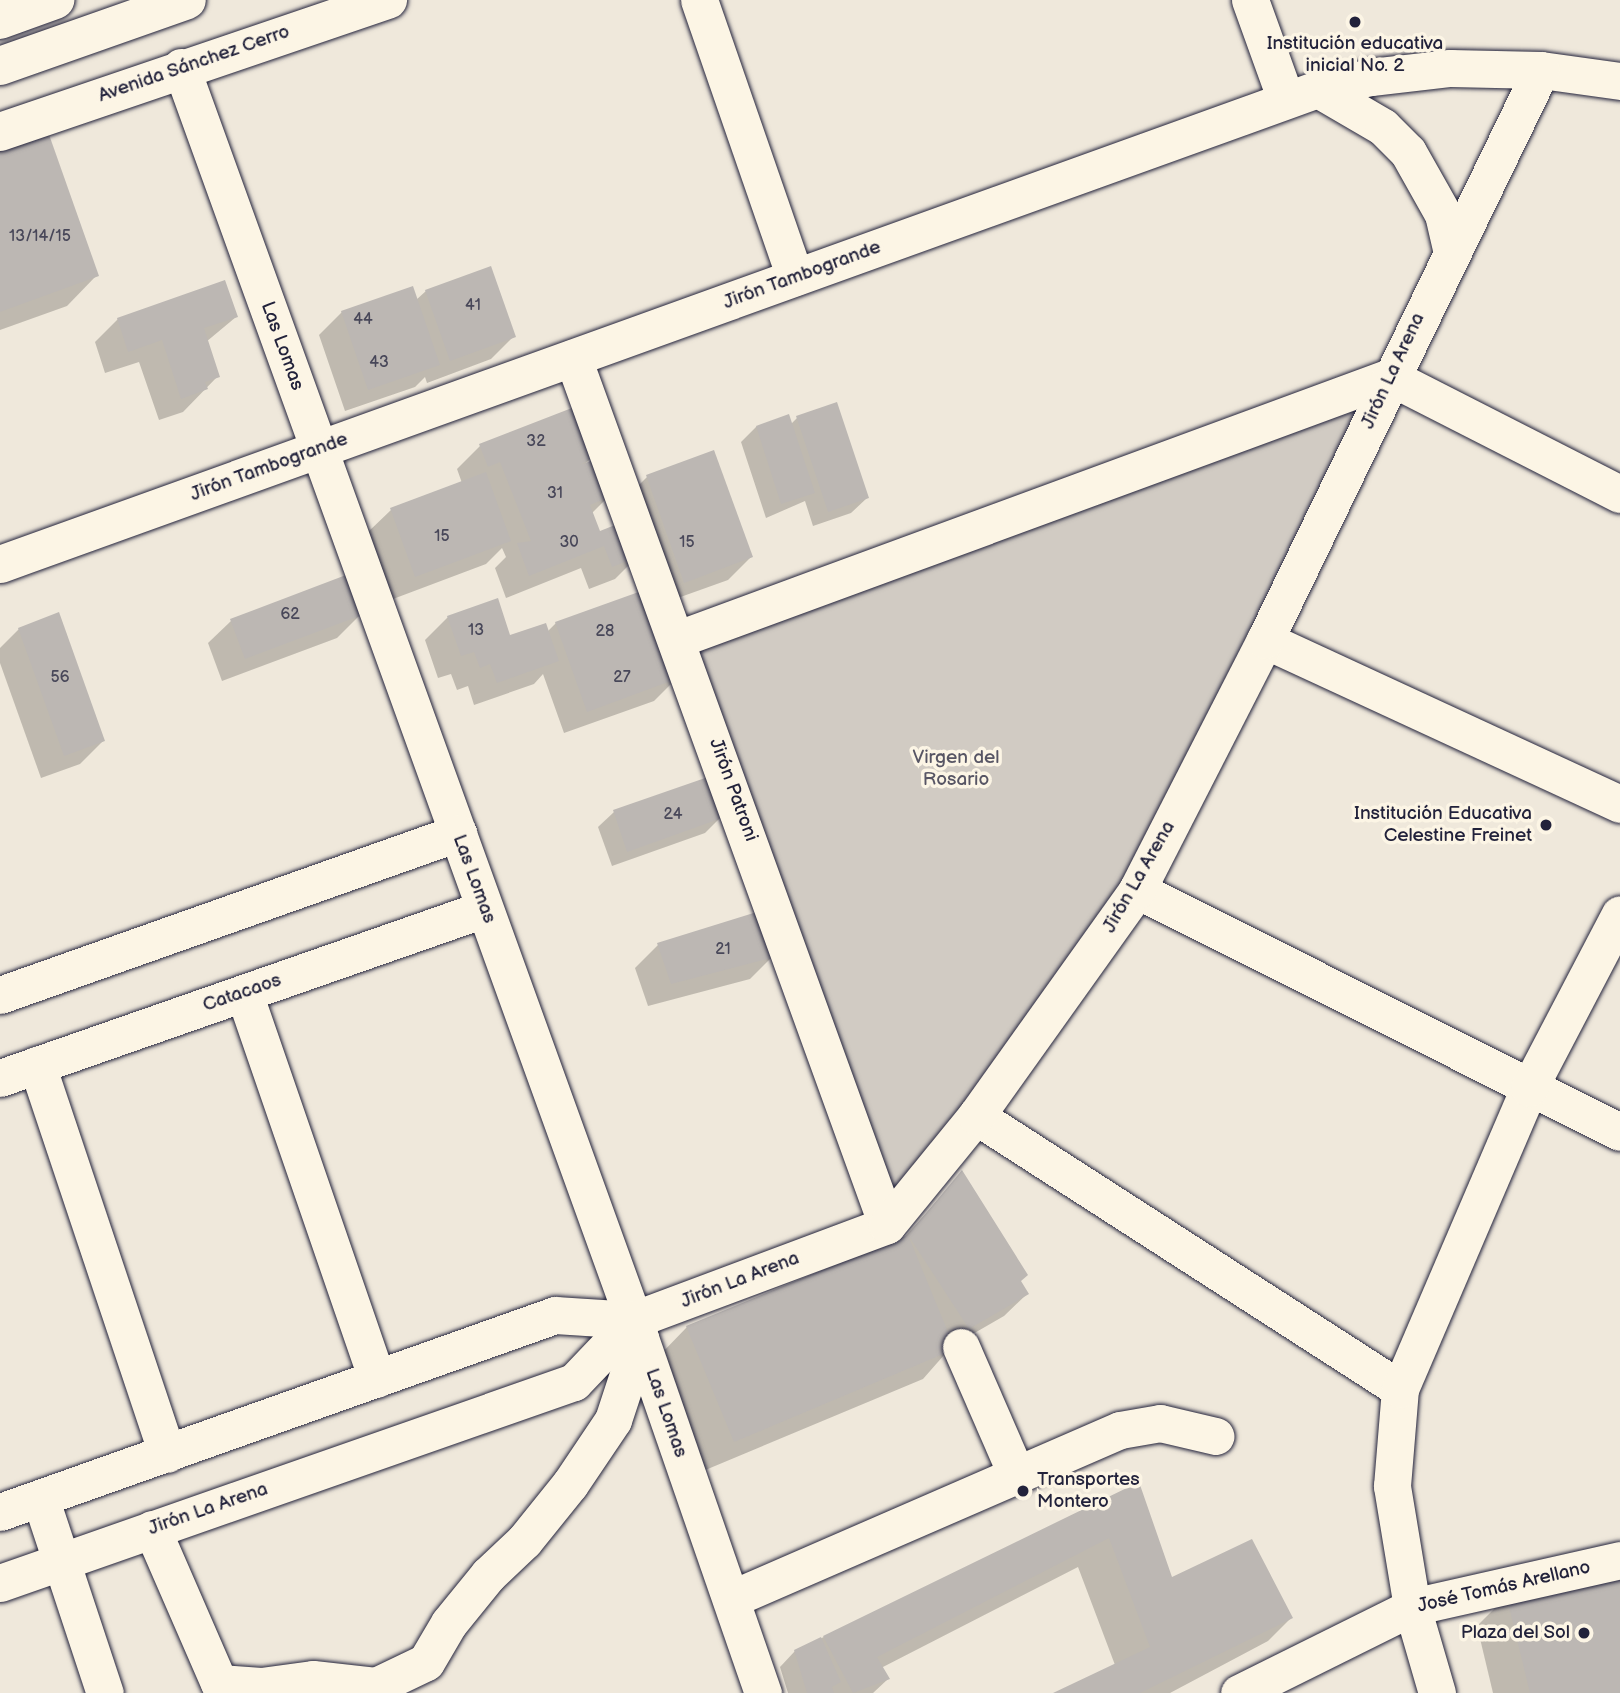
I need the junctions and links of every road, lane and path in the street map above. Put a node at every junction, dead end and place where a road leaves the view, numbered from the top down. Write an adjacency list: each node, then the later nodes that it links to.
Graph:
1 (187, 0): 7 (main road)
2 (388, 0): 8 (main road, Avenida Sánchez Cerro)
3 (699, 0): 14 (street)
4 (1250, 0): 11 (street)
5 (51, 1): 6 (main road)
6 (0, 20)
7 (0, 66)
8 (181, 67): 12 (main road, Avenida Sánchez Cerro); 17 (street, Las Lomas)
9 (1541, 70): 10 (street, Jirón Tambogrande); 11 (street, Jirón Tambogrande); 13 (street, Jirón La Arena)
10 (1620, 81)
11 (1302, 94): 13 (street); 14 (street, Jirón Tambogrande)
12 (0, 132)
13 (1451, 249): 16 (street, Jirón La Arena)
14 (795, 277): 15 (street, Jirón Tambogrande)
15 (573, 358): 17 (street, Jirón Tambogrande); 20 (street, Jirón Patroni)
16 (1390, 377): 18 (street); 20 (street); 21 (street, Jirón La Arena)
17 (319, 449): 19 (street, Jirón Tambogrande); 23 (street, Las Lomas)
18 (1620, 494)
19 (0, 565)
20 (678, 639): 34 (street, Jirón Patroni)
21 (1265, 640): 22 (street); 24 (street, Jirón La Arena)
22 (1620, 804)
23 (458, 833): 25 (street, Las Lomas); 28 (street)
24 (1137, 890): 31 (street); 32 (street, Jirón La Arena)
25 (484, 909): 27 (street, Catacaos); 35 (street, Las Lomas)
26 (1620, 914): 31 (street)
27 (244, 993): 29 (street, Catacaos); 37 (street)
28 (0, 995)
29 (37, 1065): 30 (street, Catacaos); 40 (street)
30 (0, 1078)
31 (1529, 1088): 33 (street); 38 (street)
32 (976, 1116): 34 (street, Jirón La Arena); 38 (street)
33 (1620, 1132)
34 (887, 1225): 35 (street, Jirón La Arena)
35 (636, 1329): 37 (street, Jirón La Arena); 44 (street, Jirón La Arena); 44 (street); 48 (street, Las Lomas)
36 (961, 1347): 41 (street)
37 (377, 1379): 40 (street, Jirón La Arena)
38 (1400, 1389): 49 (street)
39 (1215, 1436): 41 (street)
40 (167, 1454): 42 (street, Jirón La Arena)
41 (1017, 1476): 48 (street)
42 (41, 1500): 43 (street, Jirón La Arena); 45 (street)
43 (0, 1512)
44 (152, 1529): 45 (street, Jirón La Arena)
45 (64, 1560): 47 (street, Jirón La Arena); 50 (street)
46 (1620, 1560): 49 (street, José Tomás Arellano)
47 (0, 1583)
48 (732, 1600): 51 (street, Las Lomas)
49 (1412, 1607): 52 (street, José Tomás Arellano); 53 (street)
50 (105, 1693)
51 (763, 1693)
52 (1239, 1693)
53 (1437, 1693)

